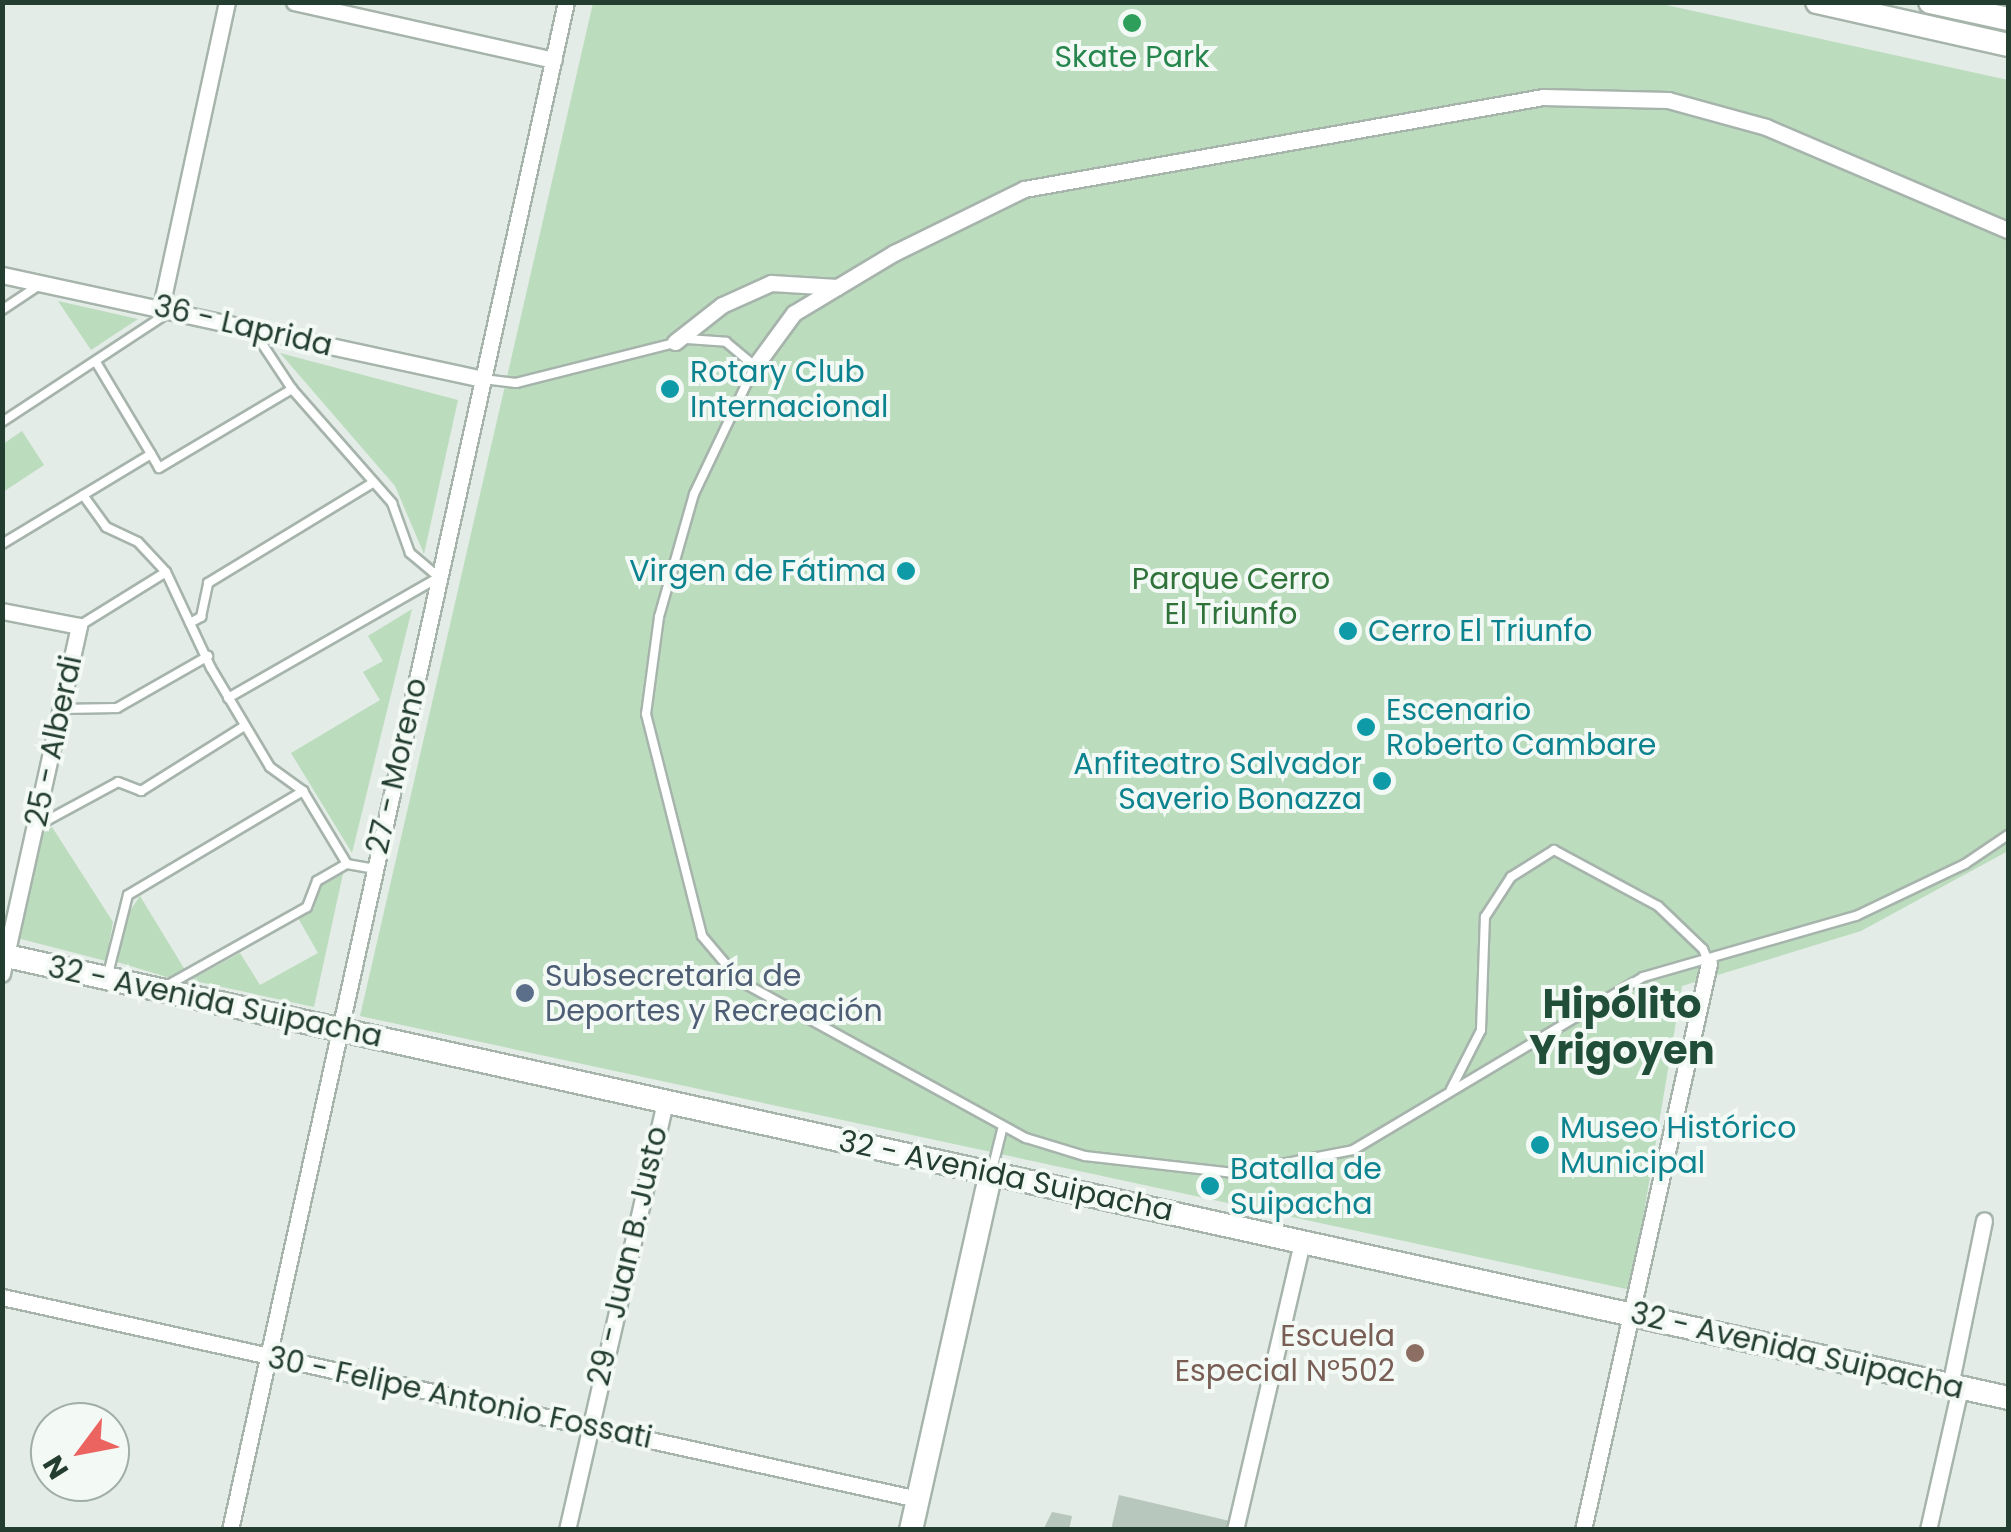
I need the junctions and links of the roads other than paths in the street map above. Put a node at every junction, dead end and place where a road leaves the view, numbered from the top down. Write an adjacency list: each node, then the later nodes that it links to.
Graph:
1 (227, 2): 14 (street)
2 (294, 2): 9 (street)
3 (566, 2): 9 (street, 27 - Moreno)
4 (1817, 2): 7 (street)
5 (1933, 3): 6 (street); 7 (street)
6 (2008, 19)
7 (1929, 28): 8 (street)
8 (2008, 45)
9 (554, 60): 20 (street, 27 - Moreno)
10 (2008, 230): 13 (street)
11 (2, 274): 12 (street, 36 - Laprida)
12 (42, 284): 14 (street, 36 - Laprida); 15 (lane)
13 (837, 287): 17 (street); 19 (street)
14 (167, 309): 16 (street, 36 - Laprida); 18 (lane)
15 (2, 310)
16 (253, 329): 20 (street, 36 - Laprida); 21 (lane)
17 (675, 342): 19 (lane); 20 (lane)
18 (96, 362): 22 (lane); 23 (lane)
19 (755, 366): 48 (lane)
20 (484, 379): 28 (street, 27 - Moreno)
21 (292, 389): 23 (lane); 24 (lane)
22 (2, 422)
23 (150, 454): 25 (lane)
24 (374, 482): 28 (lane); 30 (lane)
25 (83, 495): 26 (lane); 27 (lane)
26 (2, 544)
27 (166, 572): 30 (lane); 31 (lane)
28 (438, 578): 33 (lane); 40 (street, 27 - Moreno)
29 (2, 612): 31 (street)
30 (190, 623): 32 (lane)
31 (79, 626): 34 (street, 25 - Alberdi)
32 (208, 656): 33 (lane); 34 (lane)
33 (228, 698): 35 (lane)
34 (60, 709): 37 (street, 25 - Alberdi)
35 (244, 727): 36 (lane); 37 (lane)
36 (303, 791): 39 (lane); 43 (lane)
37 (35, 827): 41 (street, 25 - Alberdi)
38 (2008, 835): 42 (lane)
39 (347, 864): 40 (lane); 44 (lane)
40 (374, 869): 45 (street, 27 - Moreno)
41 (4, 962): 43 (street, 32 - Avenida Suipacha)
42 (1709, 964): 46 (lane); 46 (lane); 53 (street)
43 (107, 978): 44 (street, 32 - Avenida Suipacha)
44 (160, 990): 45 (street, 32 - Avenida Suipacha)
45 (340, 1030): 47 (street, 32 - Avenida Suipacha); 54 (street, 27 - Moreno)
46 (1449, 1092): 48 (lane)
47 (665, 1101): 49 (street, 32 - Avenida Suipacha); 57 (street, 29 - Juan B. Justo)
48 (1003, 1126): 49 (lane)
49 (991, 1173): 51 (street, 32 - Avenida Suipacha); 58 (street)
50 (1984, 1220): 55 (street)
51 (1302, 1241): 53 (street, 32 - Avenida Suipacha); 62 (street)
52 (2, 1297): 54 (street, 30 - Felipe Antonio Fossati)
53 (1631, 1314): 55 (street, 32 - Avenida Suipacha); 63 (street)
54 (268, 1356): 57 (street, 30 - Felipe Antonio Fossati); 59 (street, 27 - Moreno)
55 (1955, 1387): 56 (street, 32 - Avenida Suipacha); 64 (street)
56 (2008, 1398)
57 (588, 1426): 58 (street, 30 - Felipe Antonio Fossati); 60 (street, 29 - Juan B. Justo)
58 (918, 1499): 61 (street)
59 (230, 1530)
60 (568, 1530)
61 (912, 1530)
62 (1236, 1530)
63 (1584, 1530)
64 (1928, 1530)

